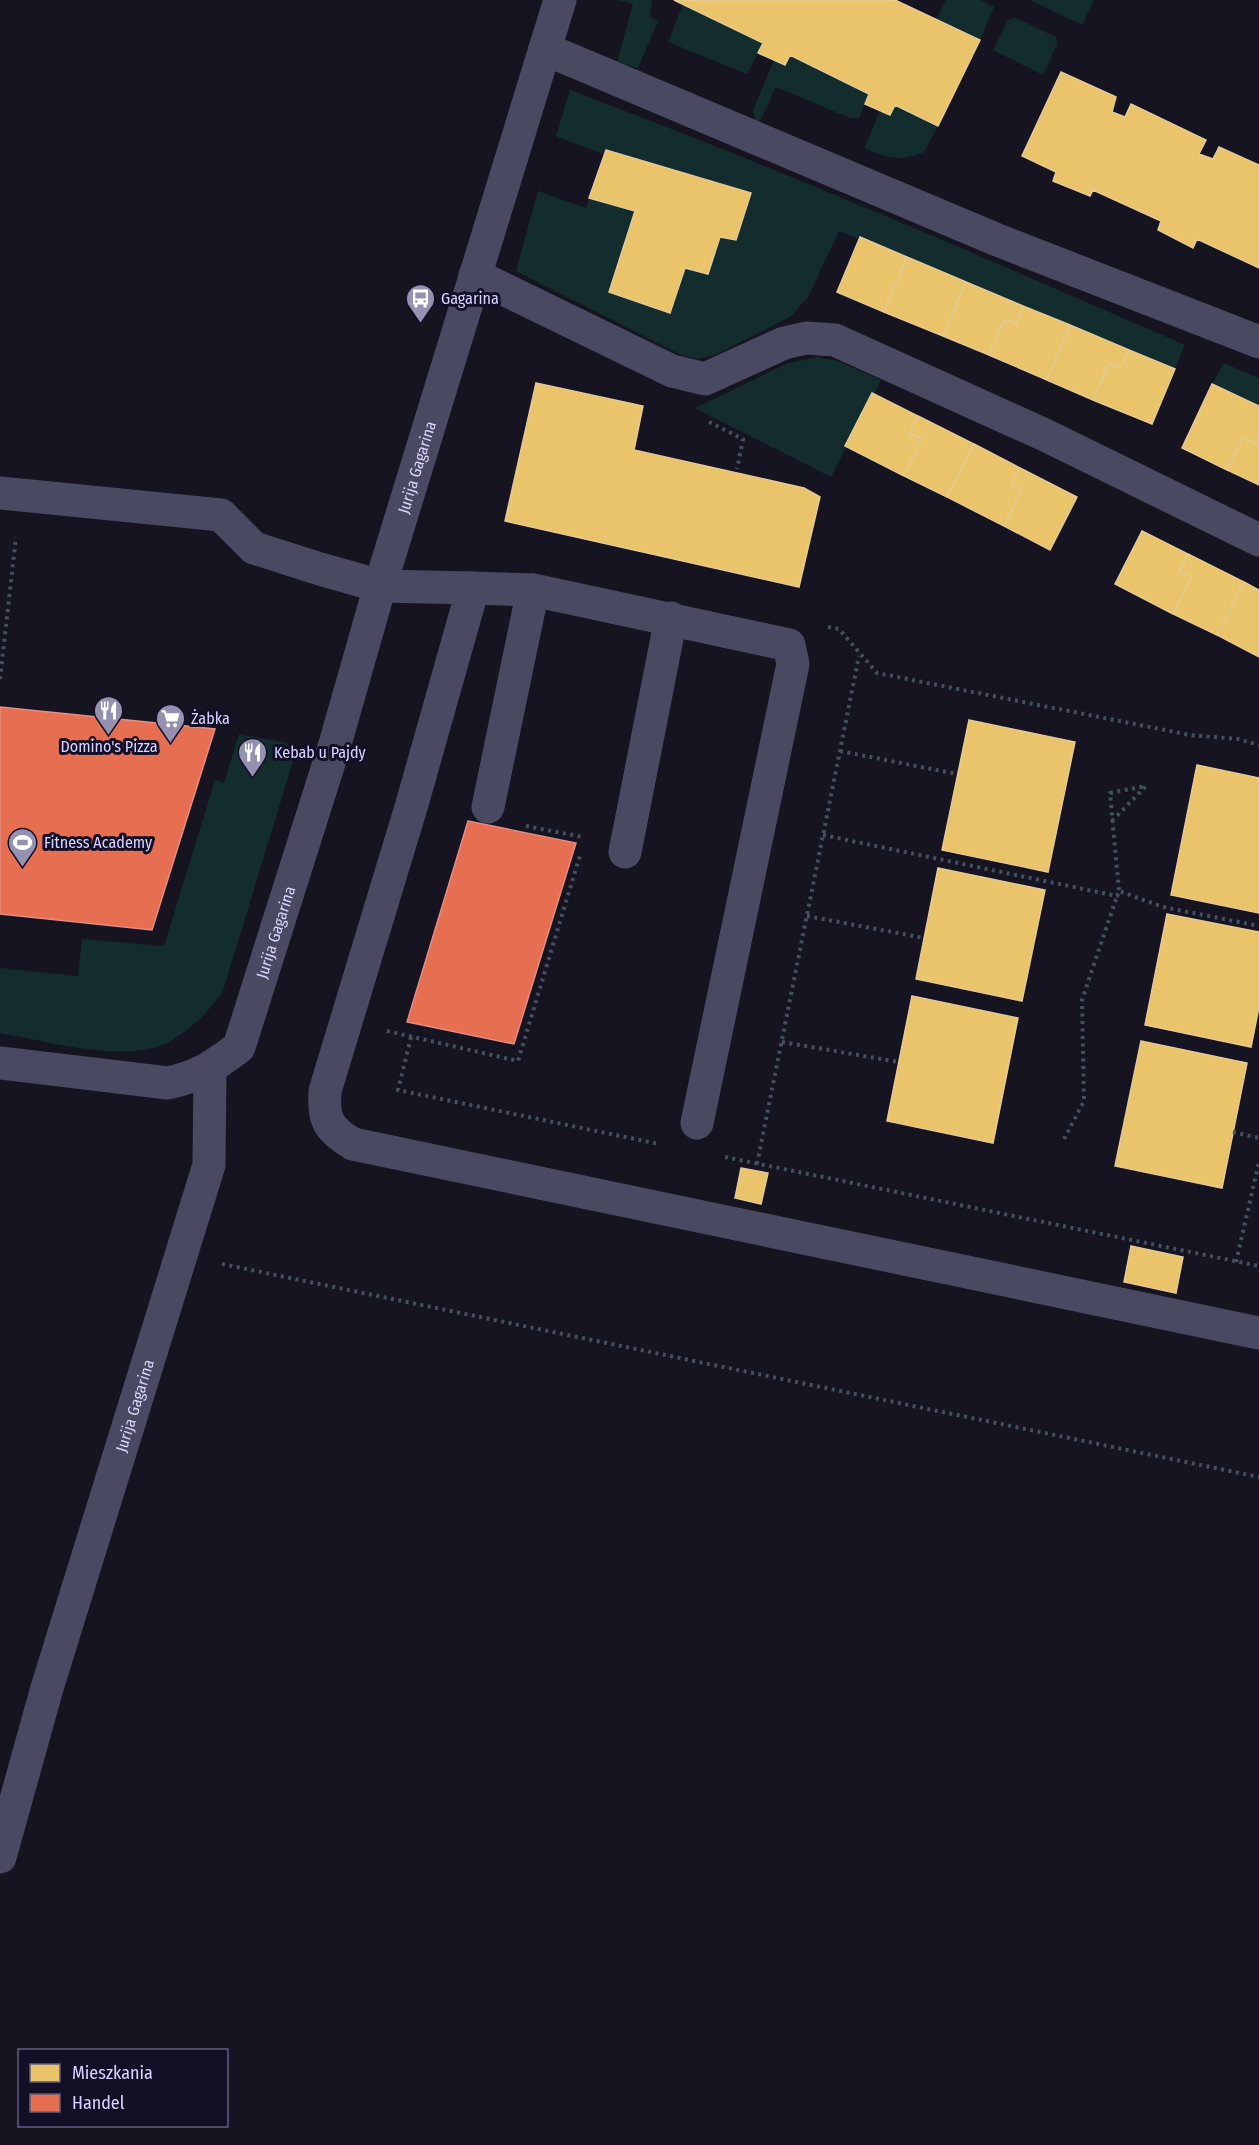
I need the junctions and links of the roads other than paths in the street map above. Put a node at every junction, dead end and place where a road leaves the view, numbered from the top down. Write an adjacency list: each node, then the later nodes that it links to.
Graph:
1 (560, 0): 2 (street, Jurija Gagarina)
2 (544, 49): 3 (street, Jurija Gagarina); 4 (street)
3 (475, 275): 6 (street); 7 (street, Jurija Gagarina)
4 (1259, 342)
5 (10, 494): 7 (street)
6 (1259, 540)
7 (380, 586): 8 (street); 14 (street, Jurija Gagarina)
8 (473, 588): 9 (street); 16 (street)
9 (533, 590): 10 (street); 11 (street)
10 (671, 618): 12 (street); 15 (street)
11 (488, 807)
12 (625, 852)
13 (0, 1063): 14 (street)
14 (210, 1070): 17 (street, Jurija Gagarina)
15 (696, 1123)
16 (1259, 1333)
17 (0, 1857)

